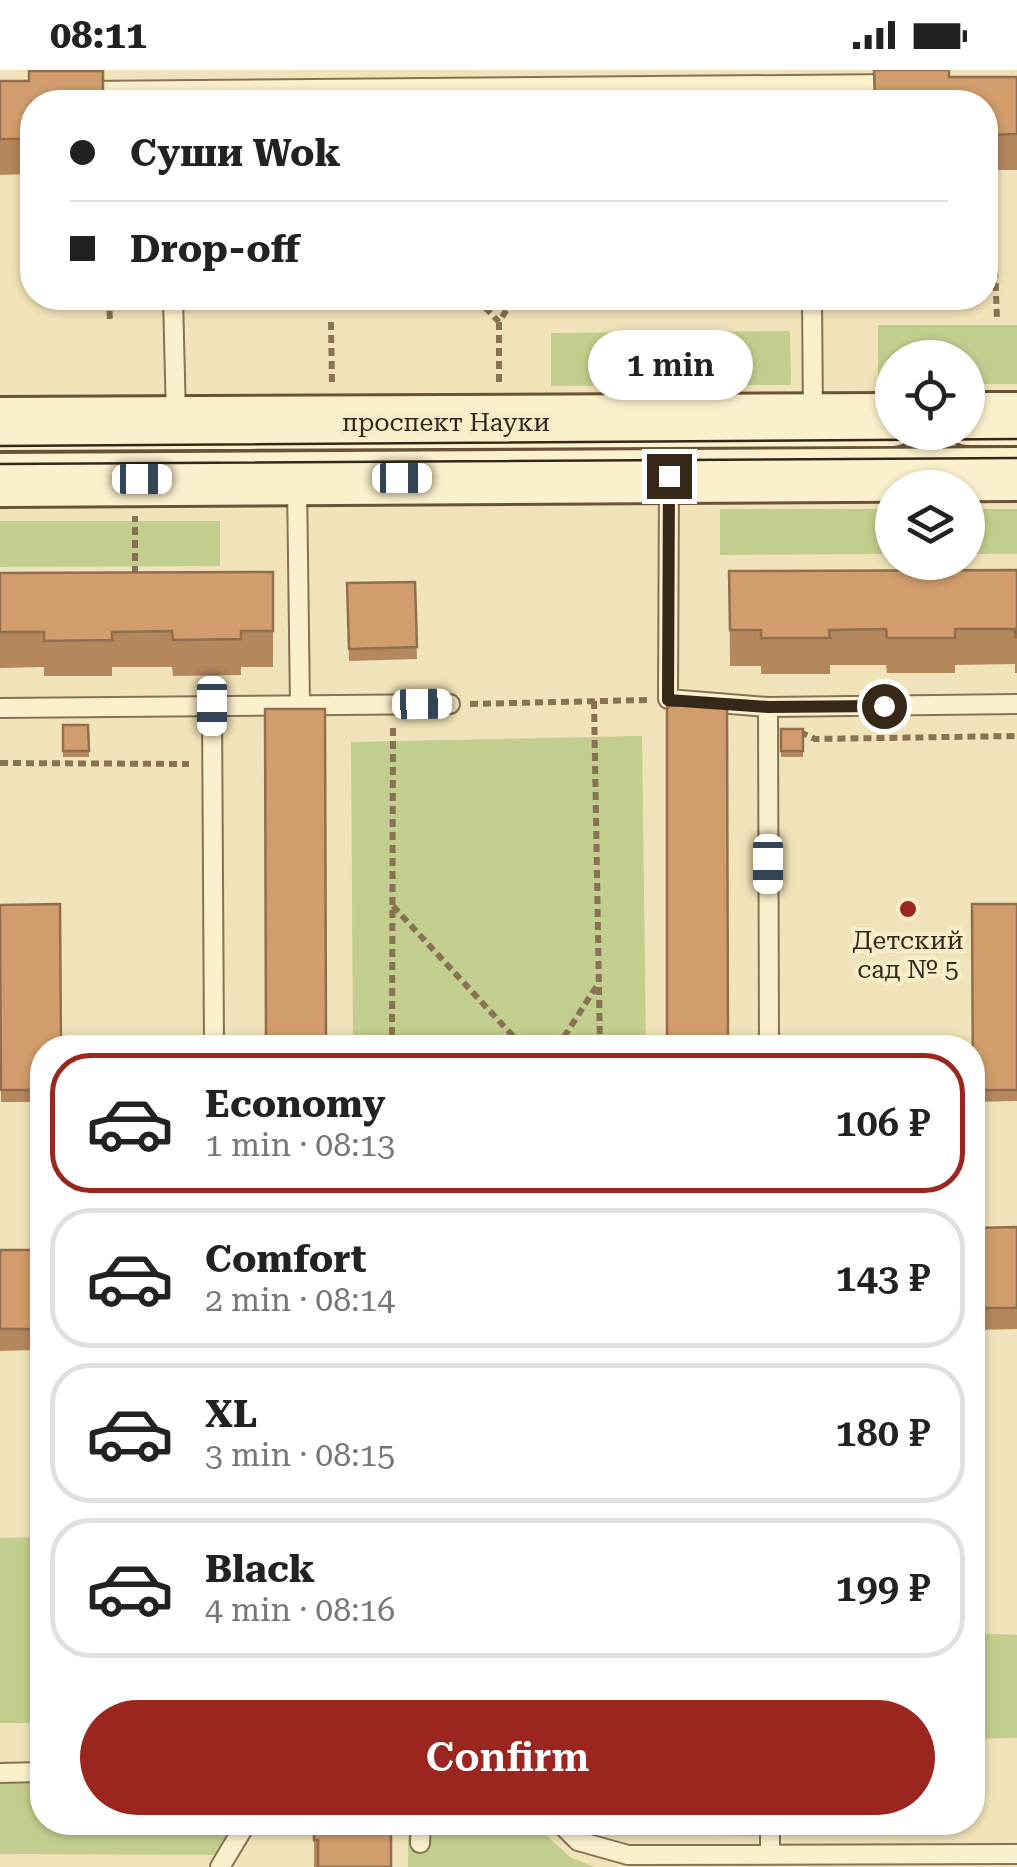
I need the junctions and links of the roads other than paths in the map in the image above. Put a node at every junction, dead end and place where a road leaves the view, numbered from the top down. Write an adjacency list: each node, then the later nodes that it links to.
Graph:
1 (690, 78): 2 (lane); 4 (lane)
2 (769, 78): 6 (lane)
3 (909, 79): 7 (lane)
4 (261, 80): 5 (lane)
5 (205, 90)
6 (802, 90)
7 (839, 90)
8 (173, 310): 14 (lane)
9 (812, 310): 12 (lane)
10 (985, 419): 11 (main road)
11 (1017, 419)
12 (813, 420): 13 (main road, проспект Науки); 14 (main road, проспект Науки)
13 (875, 420)
14 (176, 423): 15 (main road, проспект Науки)
15 (0, 424)
16 (1017, 474): 17 (main road)
17 (669, 476): 18 (main road); 25 (lane)
18 (297, 478): 19 (main road); 22 (lane)
19 (0, 480)
20 (450, 704): 22 (lane)
21 (1017, 704): 25 (lane)
22 (300, 705): 23 (lane)
23 (212, 706): 24 (lane); 26 (lane)
24 (0, 708)
25 (768, 711): 27 (lane)
26 (214, 1035)
27 (769, 1035)
28 (30, 1772): 29 (lane)
29 (0, 1773)
30 (240, 1835): 38 (lane)
31 (420, 1835): 34 (lane)
32 (572, 1835): 37 (lane)
33 (770, 1835): 35 (lane)
34 (420, 1843)
35 (770, 1854): 36 (lane); 37 (lane)
36 (1017, 1854)
37 (628, 1861)
38 (220, 1867)

